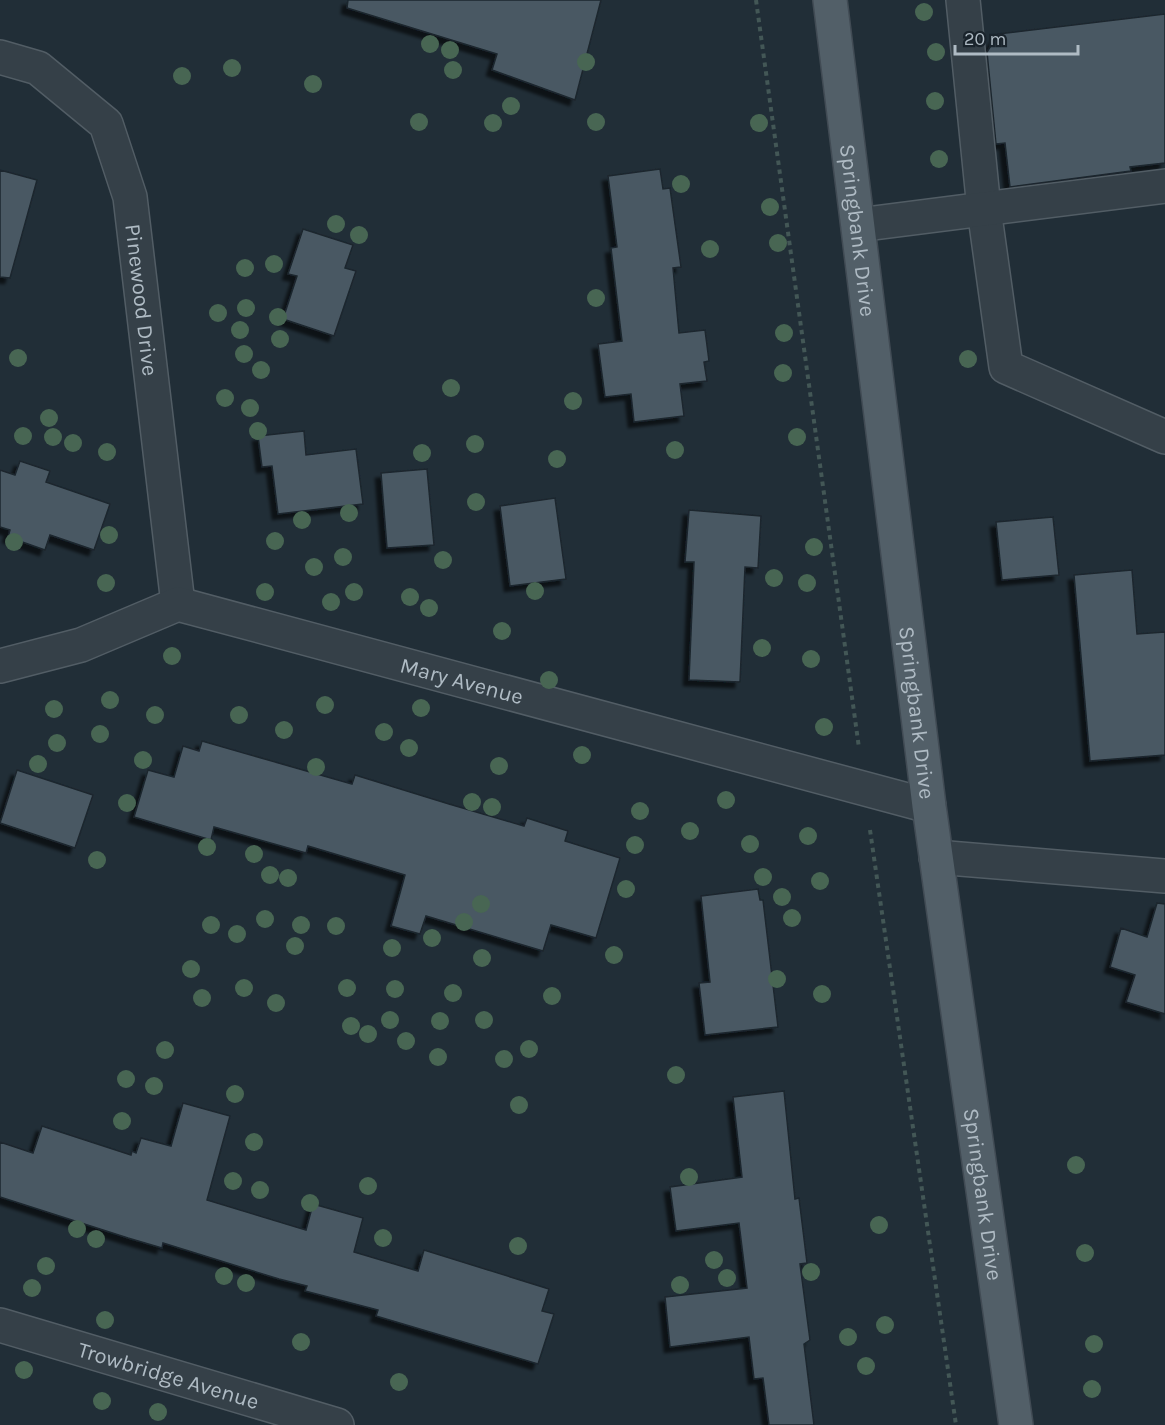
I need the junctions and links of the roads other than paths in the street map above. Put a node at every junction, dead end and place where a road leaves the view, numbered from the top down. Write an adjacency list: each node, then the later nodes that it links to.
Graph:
1 (830, 0): 6 (main road, Springbank Drive)
2 (963, 0): 5 (street)
3 (0, 57): 8 (street, Pinewood Drive)
4 (1165, 186): 5 (street)
5 (984, 209): 6 (street); 7 (street)
6 (858, 225): 10 (main road, Springbank Drive)
7 (1165, 437)
8 (178, 604): 9 (street); 10 (street, Mary Avenue)
9 (0, 666)
10 (929, 806): 11 (main road, Springbank Drive)
11 (936, 857): 12 (street); 15 (main road, Springbank Drive)
12 (1165, 876)
13 (0, 1325): 14 (street, Trowbridge Avenue)
14 (338, 1425)
15 (1016, 1425)

